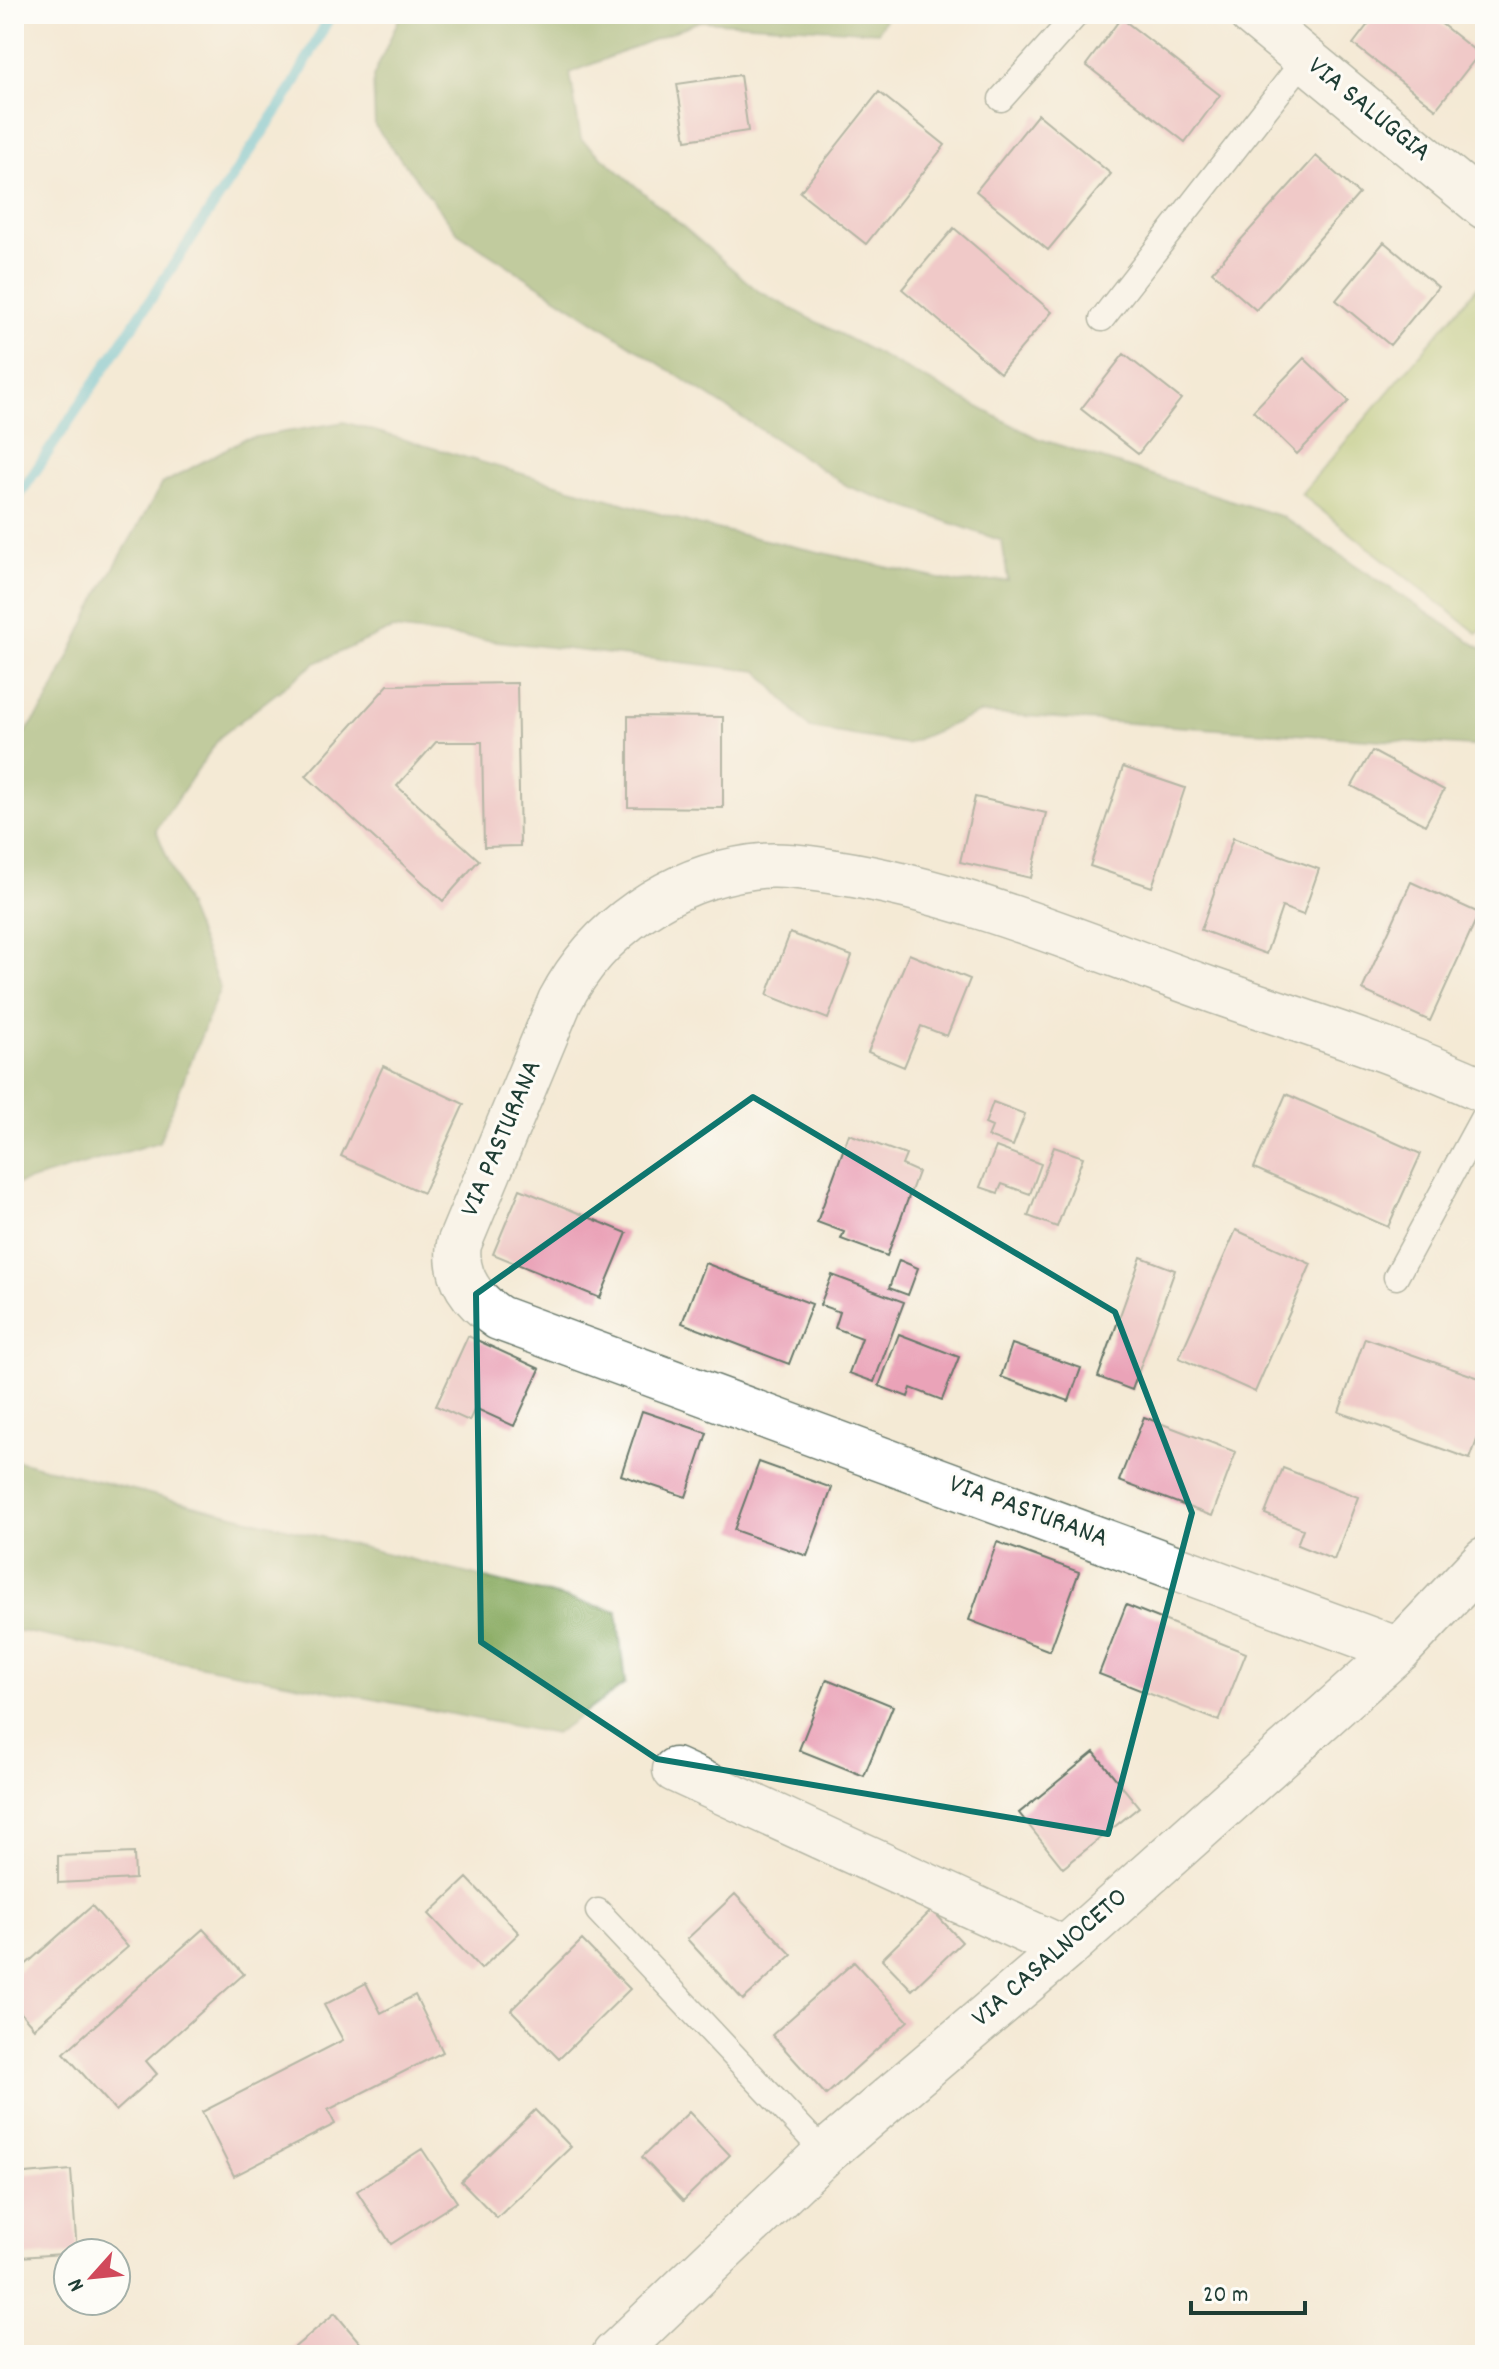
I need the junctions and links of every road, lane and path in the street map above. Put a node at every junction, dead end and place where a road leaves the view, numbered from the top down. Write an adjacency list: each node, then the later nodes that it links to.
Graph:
1 (1077, 14): 4 (lane)
2 (1268, 19): 3 (street, VIA SALUGGIA)
3 (1305, 59): 5 (street, VIA SALUGGIA); 6 (lane)
4 (1001, 99)
5 (1485, 207)
6 (1102, 319)
7 (1485, 1091): 11 (street, VIA PASTURANA)
8 (1485, 1113): 9 (lane)
9 (1396, 1277)
10 (1485, 1559): 11 (street, VIA CASALNOCETO)
11 (1399, 1650): 14 (street, VIA CASALNOCETO)
12 (675, 1770): 14 (street)
13 (598, 1911): 15 (lane)
14 (1065, 1949): 15 (street, VIA CASALNOCETO)
15 (825, 2153): 16 (street, VIA CASALNOCETO)
16 (614, 2355)

